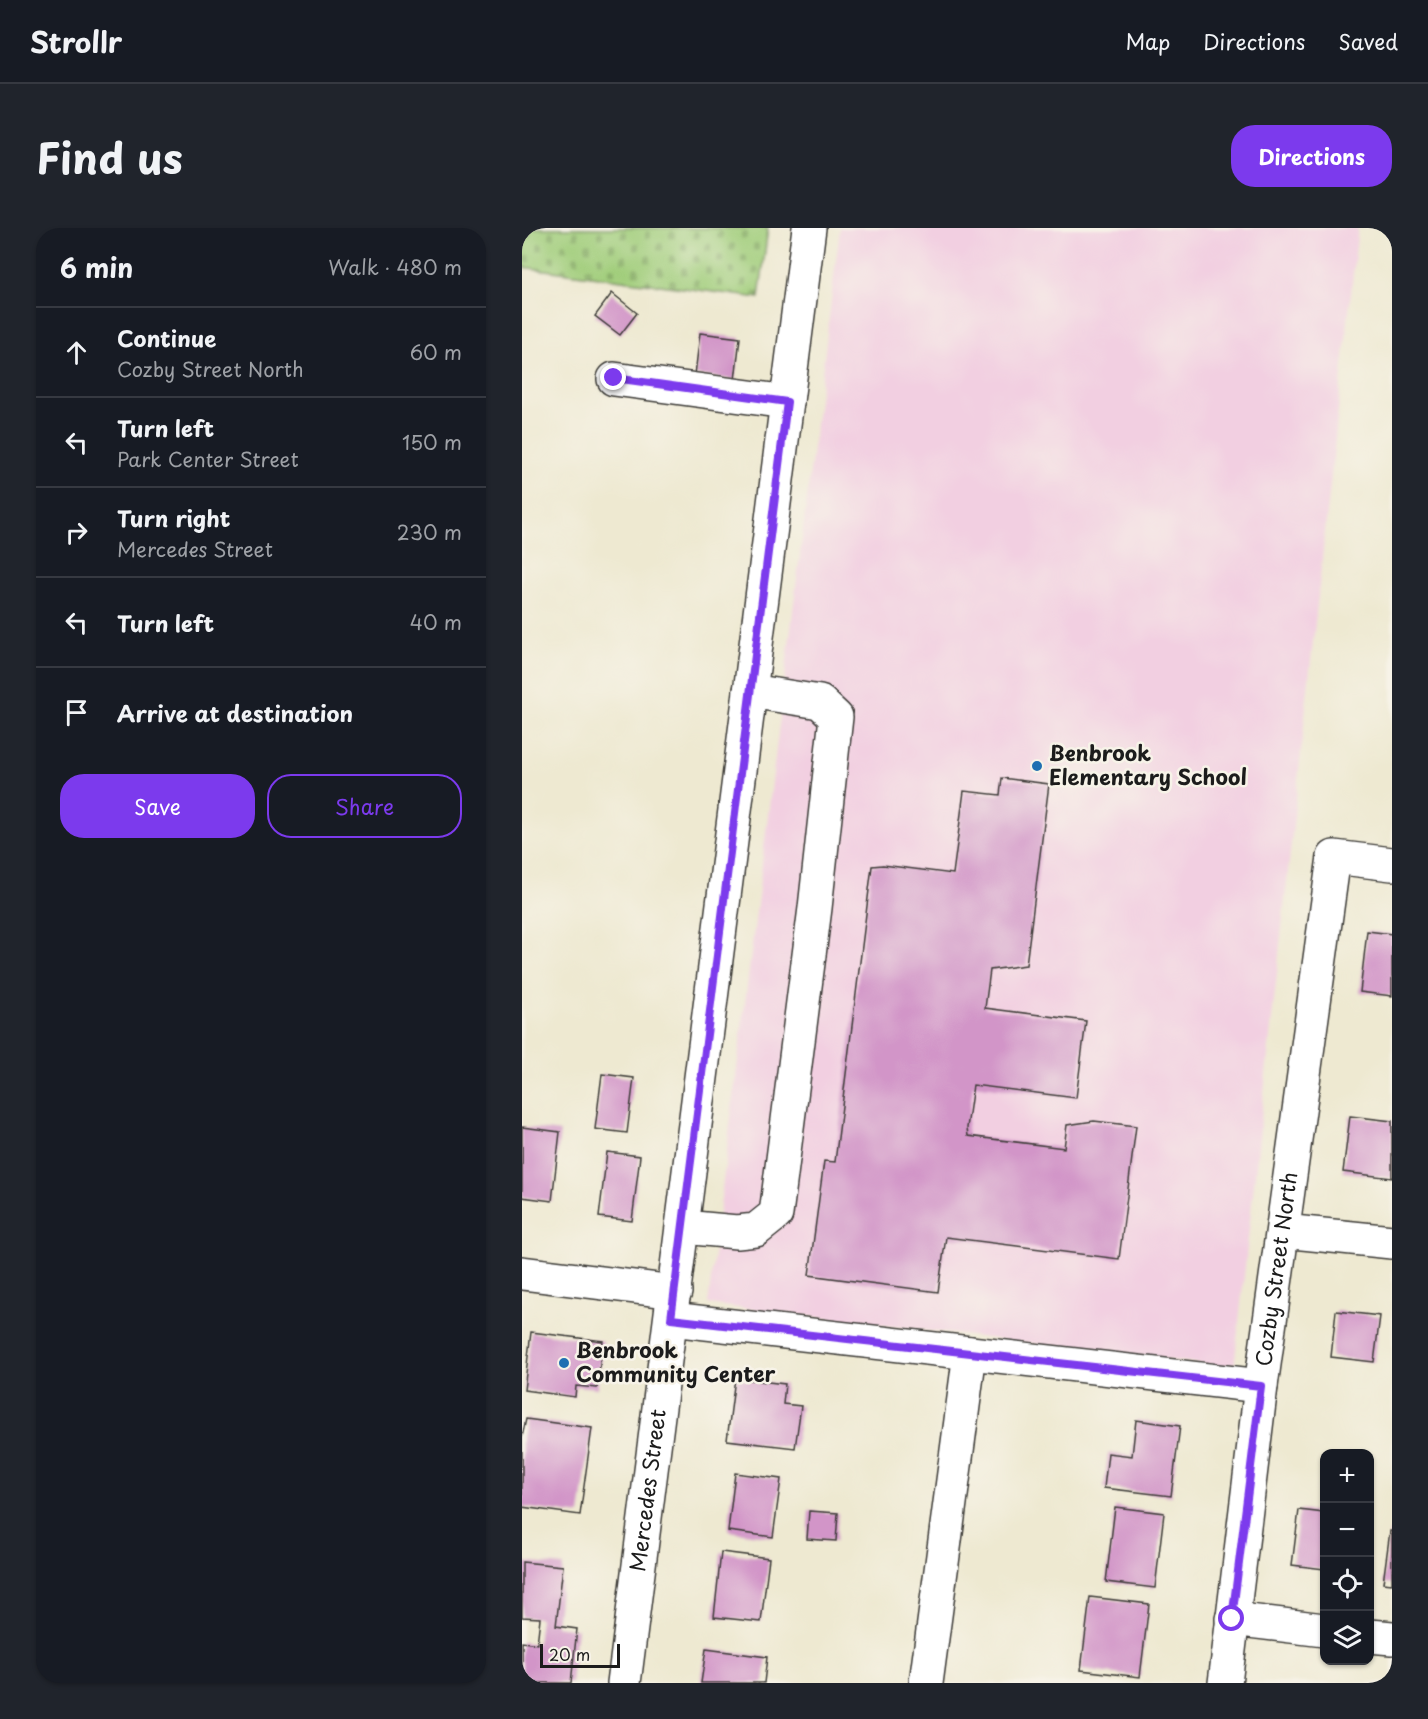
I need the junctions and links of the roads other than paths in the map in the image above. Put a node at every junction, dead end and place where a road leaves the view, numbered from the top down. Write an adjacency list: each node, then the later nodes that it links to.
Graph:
1 (809, 228): 3 (street, Mercedes Street)
2 (614, 378): 3 (street)
3 (787, 402): 4 (street, Mercedes Street)
4 (750, 691): 6 (street, Mercedes Street); 6 (street)
5 (1392, 864): 7 (street, Cozby Street North)
6 (683, 1227): 10 (street, Mercedes Street)
7 (1283, 1231): 8 (street); 12 (street, Cozby Street North)
8 (1392, 1242)
9 (522, 1273): 10 (street)
10 (673, 1306): 11 (street); 17 (street, Mercedes Street)
11 (970, 1353): 12 (street); 18 (street)
12 (1261, 1386): 13 (street, Cozby Street North)
13 (1232, 1619): 14 (street); 19 (street, Cozby Street North)
14 (1320, 1630)
15 (1374, 1636): 16 (street)
16 (1392, 1638)
17 (624, 1683)
18 (926, 1683)
19 (1225, 1683)

